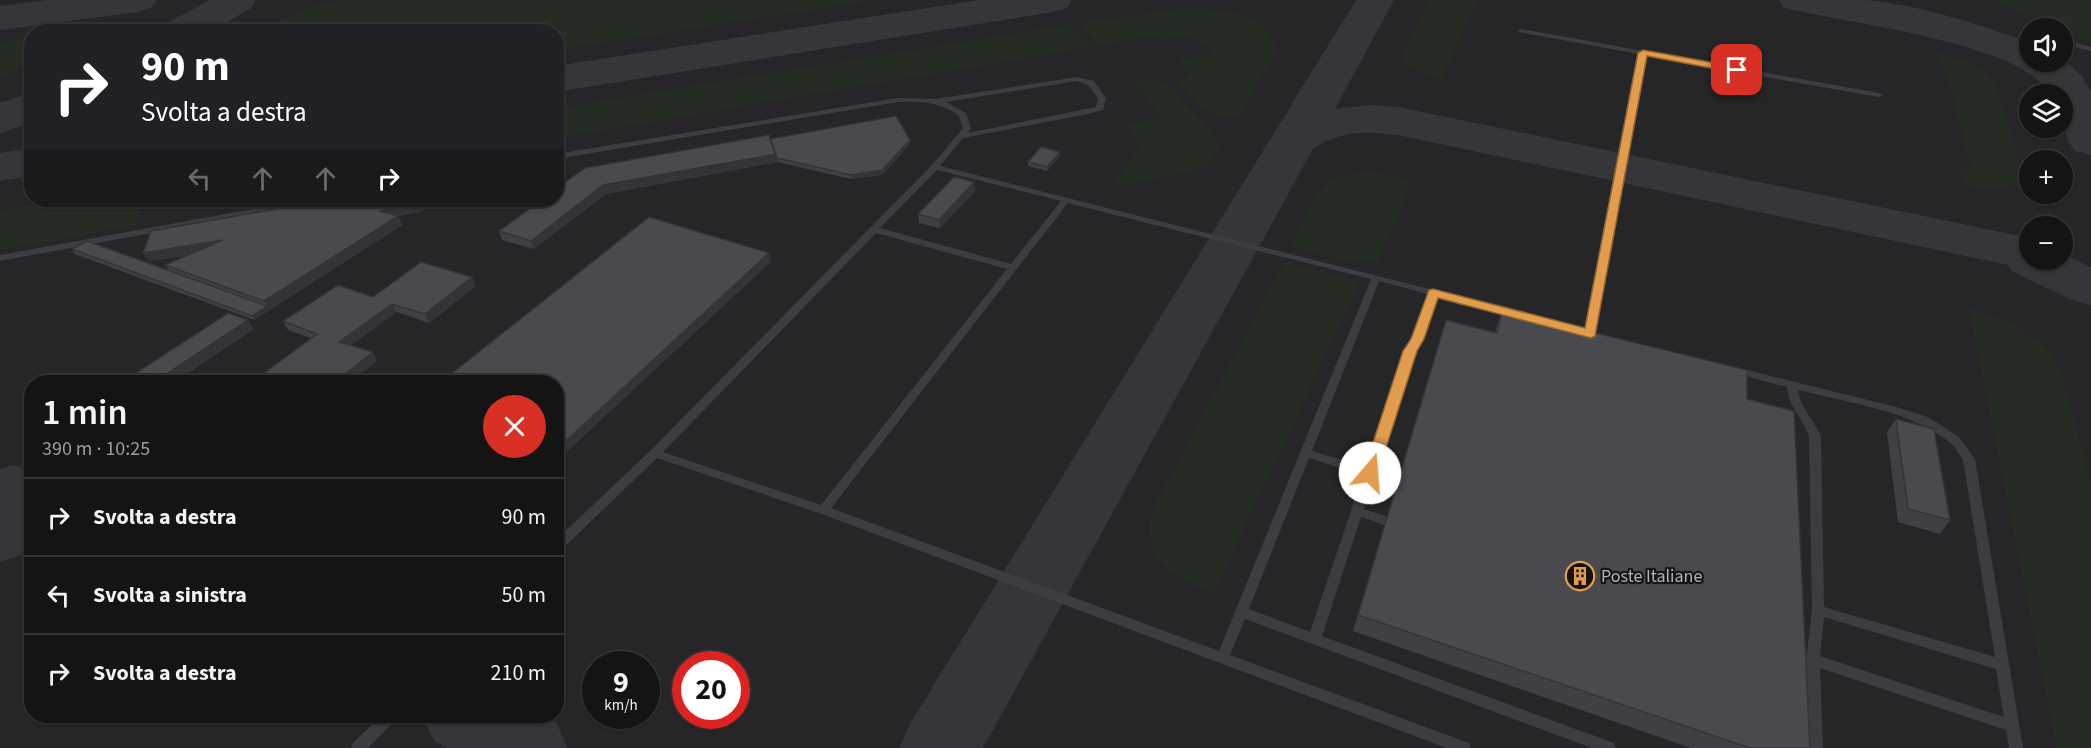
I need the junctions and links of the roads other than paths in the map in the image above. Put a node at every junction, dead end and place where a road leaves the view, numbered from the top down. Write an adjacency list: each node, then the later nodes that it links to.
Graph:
1 (1521, 31): 4 (lane)
2 (2079, 45): 3 (lane)
3 (2091, 49)
4 (1643, 53): 5 (lane); 18 (lane)
5 (1879, 95)
6 (936, 101): 7 (lane); 7 (lane); 8 (lane)
7 (962, 136): 9 (lane)
8 (564, 156)
9 (935, 167): 10 (lane); 12 (lane)
10 (1066, 200): 14 (lane); 15 (lane)
11 (277, 207): 13 (lane)
12 (873, 229): 14 (lane); 21 (lane)
13 (0, 258)
14 (1012, 267): 24 (lane)
15 (1376, 277): 16 (lane); 22 (lane)
16 (1433, 293): 17 (lane); 23 (lane)
17 (1523, 316)
18 (1580, 330)
19 (1725, 368): 20 (lane)
20 (1792, 384): 28 (lane); 34 (lane)
21 (655, 453): 24 (lane); 27 (lane)
22 (1305, 453): 23 (lane); 29 (lane)
23 (1370, 473): 25 (lane)
24 (823, 510): 32 (lane)
25 (1357, 511): 26 (lane); 30 (lane)
26 (1387, 521)
27 (564, 540)
28 (1818, 610): 33 (lane); 34 (lane)
29 (1241, 612): 30 (lane); 32 (lane)
30 (1314, 640): 39 (lane)
31 (1794, 653): 33 (lane)
32 (1222, 657): 38 (lane)
33 (1813, 660): 36 (lane); 40 (lane)
34 (2002, 665): 36 (lane)
35 (383, 723): 37 (lane)
36 (2013, 726): 41 (lane)
37 (358, 748)
38 (1464, 748)
39 (1609, 748)
40 (1816, 748)
41 (2016, 748)

